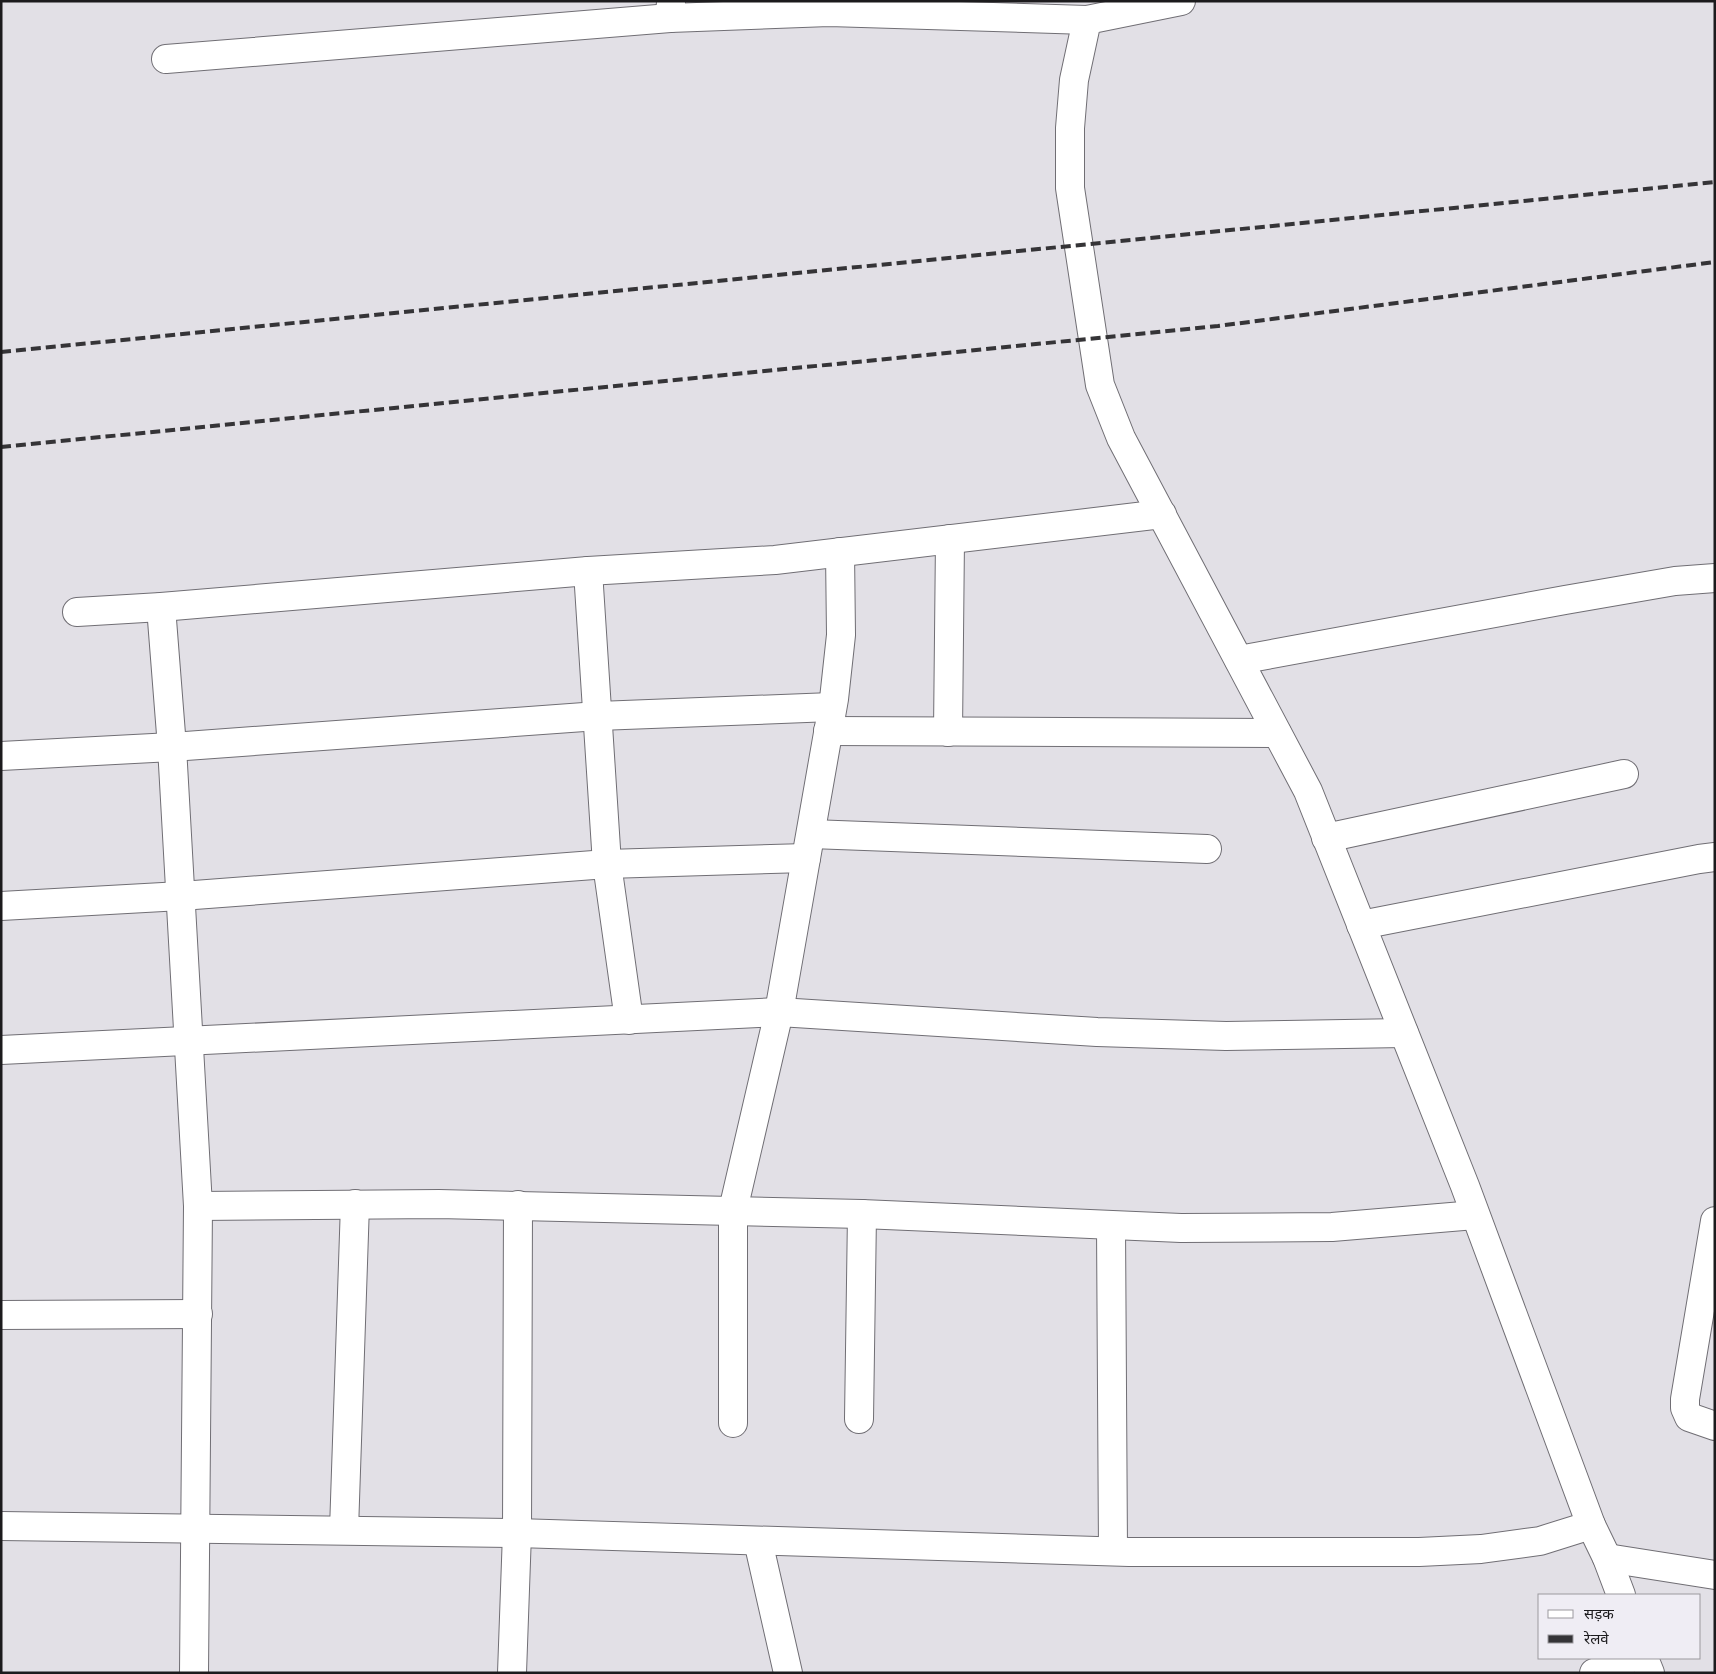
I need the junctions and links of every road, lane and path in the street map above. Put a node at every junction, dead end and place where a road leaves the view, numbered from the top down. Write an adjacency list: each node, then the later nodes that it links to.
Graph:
1 (1181, 1): 2 (street)
2 (1140, 5): 6 (street)
3 (829, 6): 4 (street); 5 (street)
4 (978, 9): 6 (street)
5 (670, 10): 7 (street)
6 (1087, 20): 8 (street)
7 (166, 59)
8 (1162, 514): 9 (street); 15 (street)
9 (950, 539): 10 (street); 18 (street)
10 (840, 552): 11 (street); 17 (street)
11 (588, 571): 13 (street); 16 (street)
12 (1715, 578): 15 (street)
13 (161, 607): 14 (street); 20 (street)
14 (77, 612)
15 (1239, 660): 19 (street)
16 (598, 716): 17 (street); 20 (street); 27 (street)
17 (830, 719): 18 (street); 24 (street)
18 (948, 732): 19 (street)
19 (1277, 732): 23 (street)
20 (172, 747): 21 (street); 28 (street)
21 (1, 756)
22 (1624, 774): 23 (street)
23 (1326, 838): 30 (street)
24 (808, 846): 25 (street); 27 (street); 31 (street)
25 (1207, 849)
26 (1715, 857): 30 (street)
27 (607, 864): 28 (street); 32 (street)
28 (181, 896): 29 (street); 34 (street)
29 (1, 906)
30 (1361, 925): 33 (street)
31 (778, 1012): 32 (street); 33 (street); 39 (street)
32 (629, 1020): 34 (street)
33 (1404, 1033): 41 (street)
34 (188, 1042): 35 (street); 38 (street)
35 (1, 1050)
36 (355, 1204): 37 (street); 38 (street); 53 (street)
37 (518, 1205): 39 (street); 54 (street)
38 (198, 1206): 45 (street)
39 (733, 1210): 40 (street); 48 (street)
40 (862, 1214): 43 (street); 47 (street)
41 (1475, 1215): 43 (street); 50 (street)
42 (1715, 1221): 44 (street)
43 (1111, 1226): 56 (street)
44 (1708, 1303): 49 (street)
45 (198, 1314): 46 (street); 52 (street)
46 (1, 1315)
47 (859, 1420)
48 (732, 1423)
49 (1715, 1426)
50 (1591, 1524): 56 (street); 57 (street)
51 (1, 1526): 52 (street)
52 (195, 1528): 53 (street); 62 (street)
53 (344, 1530): 54 (street)
54 (517, 1533): 55 (street); 63 (street)
55 (758, 1541): 56 (street); 64 (street)
56 (1114, 1551)
57 (1607, 1558): 58 (street); 59 (street)
58 (1715, 1575)
59 (1621, 1594)
60 (1629, 1659): 65 (street)
61 (1644, 1659): 66 (street)
62 (194, 1673)
63 (512, 1673)
64 (788, 1673)
65 (1594, 1673)
66 (1650, 1673)

